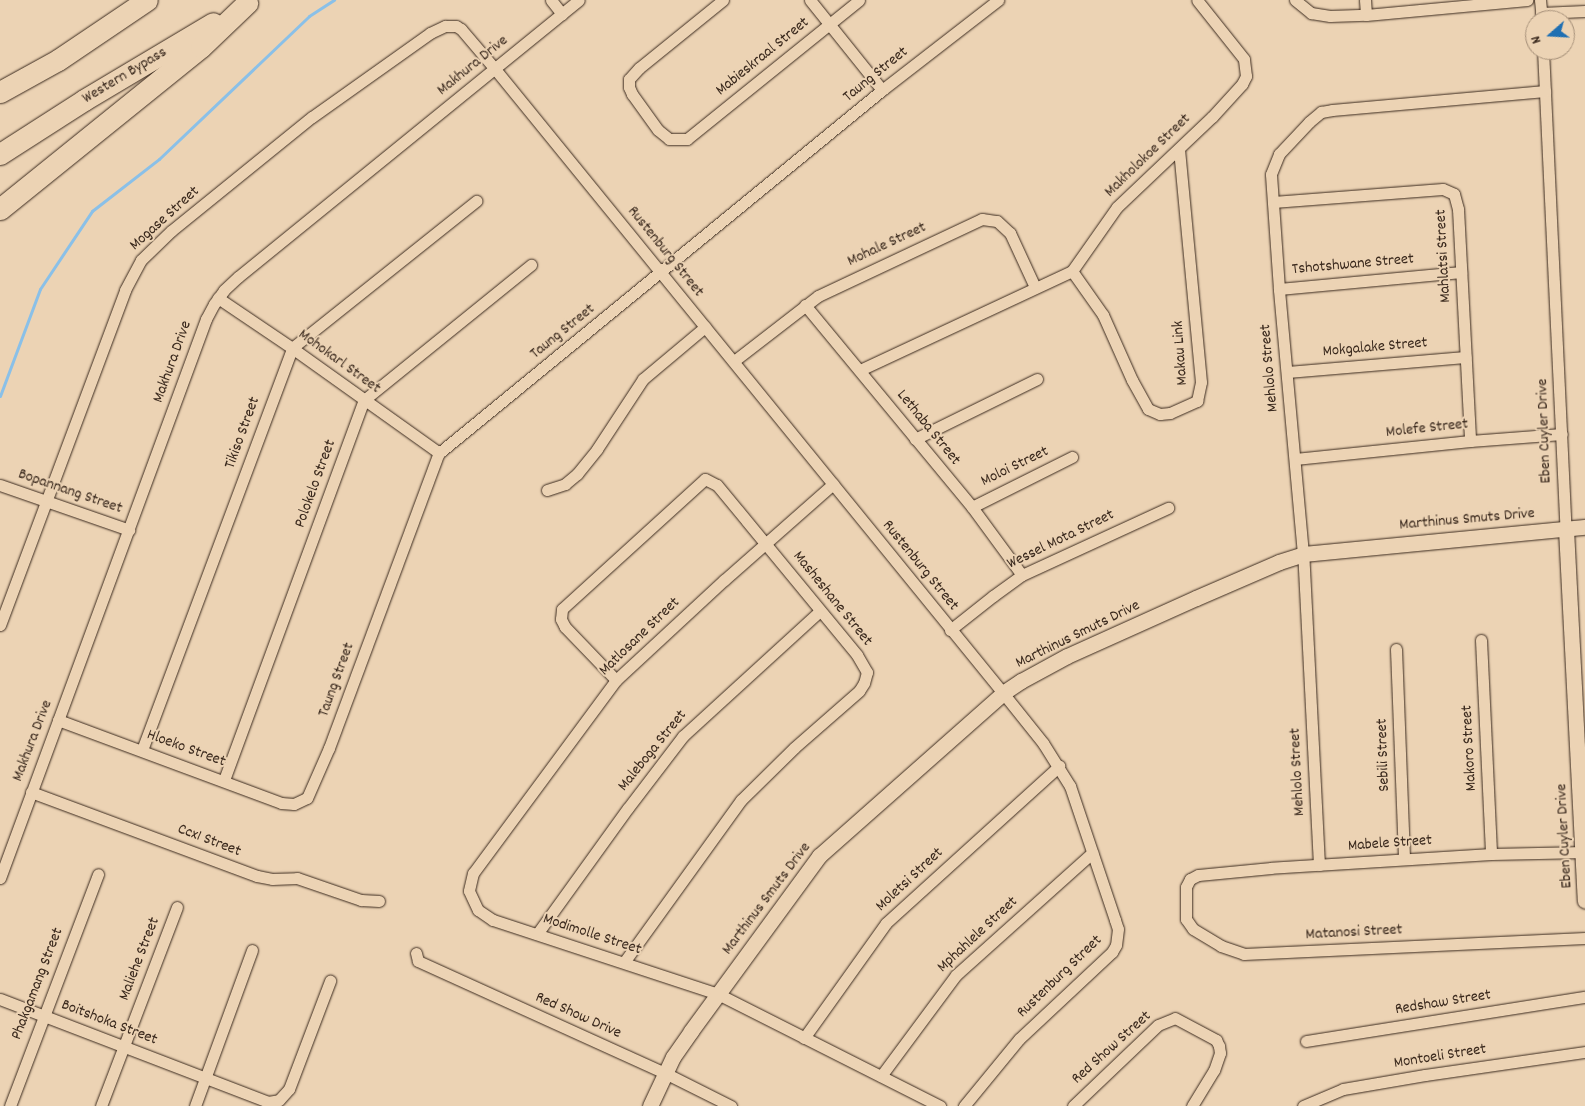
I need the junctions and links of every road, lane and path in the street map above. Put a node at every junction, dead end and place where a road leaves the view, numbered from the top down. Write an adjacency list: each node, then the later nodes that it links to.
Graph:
1 (147, 0): 21 (highway)
2 (551, 0): 14 (street)
3 (580, 0): 14 (street, Makhura Drive)
4 (723, 0): 16 (street, Mabieskraal Street)
5 (810, 0): 16 (street)
6 (859, 0): 16 (street, Mabieskraal Street)
7 (998, 0): 19 (street, Taung Street)
8 (1197, 0): 22 (street, Makholokoe Street)
9 (1295, 0): 15 (street)
10 (1365, 0): 15 (street)
11 (1527, 0): 13 (street)
12 (249, 2): 23 (highway, Western Bypass); 26 (highway)
13 (1449, 4): 15 (street)
14 (562, 14): 18 (street, Makhura Drive)
15 (1366, 16)
16 (829, 25): 19 (street)
17 (1543, 60): 20 (street, Eben Cuyler Drive)
18 (495, 69): 29 (street, Rustenburg Street); 33 (street, Makhura Drive); 52 (street, Mogase Street)
19 (882, 90): 29 (street, Taung Street)
20 (1545, 91): 25 (street, Mehlolo Street); 43 (street, Eben Cuyler Drive)
21 (0, 92)
22 (1179, 150): 28 (street, Makholokoe Street); 28 (street, Makau Link)
23 (0, 154)
24 (476, 200): 36 (street)
25 (1272, 202): 30 (street, Mahlatsi Street); 32 (street, Mehlolo Street)
26 (0, 209)
27 (531, 265): 42 (street)
28 (1072, 271): 31 (street)
29 (661, 272): 35 (street, Rustenburg Street); 46 (street, Taung Street)
30 (1461, 272): 32 (street, Tshotshwane Street); 37 (street, Mahlatsi Street)
31 (1035, 287): 34 (street, Mohale Street); 39 (street)
32 (1279, 289): 40 (street, Mehlolo Street)
33 (218, 298): 36 (street, Mohokarl Street); 57 (street, Makhura Drive)
34 (805, 305): 38 (street, Mohale Street); 39 (street, Lethaba Street)
35 (705, 327): 38 (street, Rustenburg Street); 51 (street)
36 (292, 348): 42 (street, Mohokarl Street); 69 (street, Tikiso Street)
37 (1465, 357): 40 (street, Mokgalake Street); 45 (street, Mahlatsi Street)
38 (734, 361): 49 (street, Rustenburg Street)
39 (860, 370): 44 (street, Lethaba Street)
40 (1287, 372): 48 (street, Mehlolo Street)
41 (1037, 379): 44 (street)
42 (364, 400): 46 (street, Mohokarl Street); 71 (street, Polokelo Street)
43 (1562, 434): 45 (street, Molefe Street); 56 (street, Eben Cuyler Drive)
44 (915, 439): 53 (street, Lethaba Street)
45 (1470, 441): 48 (street, Molefe Street)
46 (439, 453): 73 (street, Taung Street)
47 (1072, 457): 53 (street, Moloi Street)
48 (1295, 459): 59 (street, Mehlolo Street)
49 (833, 484): 58 (street, Matlosane Street); 63 (street, Rustenburg Street)
50 (0, 485): 52 (street, Bopannang Street)
51 (547, 490)
52 (45, 503): 57 (street, Bopannang Street); 62 (street, Mogase Street)
53 (972, 506): 60 (street, Lethaba Street)
54 (1168, 508): 60 (street, Wessel Mota Street)
55 (1585, 527): 56 (street, Marthinus Smuts Drive)
56 (1566, 529): 59 (street, Marthinus Smuts Drive); 74 (street, Eben Cuyler Drive)
57 (129, 530): 68 (street, Makhura Drive)
58 (766, 544): 61 (street, Masheshane Street); 66 (street, Matlosane Street); 66 (street, Masheshane Street)
59 (1303, 554): 67 (street, Marthinus Smuts Drive); 78 (street, Mehlolo Street)
60 (1022, 575): 63 (street, Wessel Mota Street)
61 (820, 611): 86 (street, Maleboga Street); 90 (street, Masheshane Street)
62 (0, 625)
63 (950, 630): 67 (street, Rustenburg Street)
64 (1480, 640): 76 (street, Makoro Street)
65 (1396, 649): 77 (street, Sebili Street)
66 (616, 680): 82 (street, Matlosane Street)
67 (1004, 693): 70 (street, Rustenburg Street); 92 (street, Marthinus Smuts Drive)
68 (58, 720): 69 (street, Hloeko Street); 72 (street, Makhura Drive)
69 (142, 750): 71 (street, Hloeko Street)
70 (1059, 766): 75 (street, Rustenburg Street); 96 (street, Moletsi Street)
71 (224, 780): 73 (street, Hloeko Street)
72 (32, 792): 81 (street, Makhura Drive); 83 (street, Ccx1 Street)
73 (303, 801)
74 (1584, 852): 76 (street, Mabele Street); 84 (street, Eben Cuyler Drive)
75 (1092, 853): 101 (street, Mphahlele Street); 109 (street, Rustenburg Street)
76 (1491, 854): 77 (street, Mabele Street)
77 (1404, 859): 78 (street, Mabele Street)
78 (1319, 865): 80 (street, Mabele Street)
79 (98, 874): 95 (street, Phakgamang Street)
80 (1198, 875): 87 (street, Matanosi Street)
81 (0, 878)
82 (469, 891): 86 (street, Modimolle Street)
83 (379, 901)
84 (1585, 901)
85 (177, 908): 98 (street, Maliehe Street)
86 (537, 934): 90 (street, Modimolle Street)
87 (1585, 938)
88 (252, 950): 102 (street)
89 (416, 953): 100 (street, Red Show Drive)
90 (624, 962): 92 (street, Modimolle Street)
91 (330, 981): 102 (street, Boitshoka Street)
92 (718, 994): 96 (street); 100 (street, Marthinus Smuts Drive)
93 (1585, 997): 97 (street, Redshaw Street)
94 (0, 999): 95 (street, Boitshoka Street)
95 (44, 1015): 98 (street, Boitshoka Street); 103 (street, Phakgamang Street)
96 (804, 1038): 101 (street)
97 (1306, 1040)
98 (124, 1047): 102 (street, Boitshoka Street); 104 (street, Maliehe Street)
99 (1585, 1052): 112 (street, Montoeli Street)
100 (665, 1073): 106 (street, Marthinus Smuts Drive); 107 (street, Red Show Drive)
101 (881, 1076): 108 (street)
102 (206, 1078): 105 (street)
103 (10, 1106)
104 (101, 1106)
105 (196, 1106)
106 (650, 1106)
107 (731, 1106)
108 (940, 1106)
109 (964, 1106)
110 (1073, 1106): 111 (street, Red Show Street)
111 (1192, 1106)
112 (1304, 1106)

